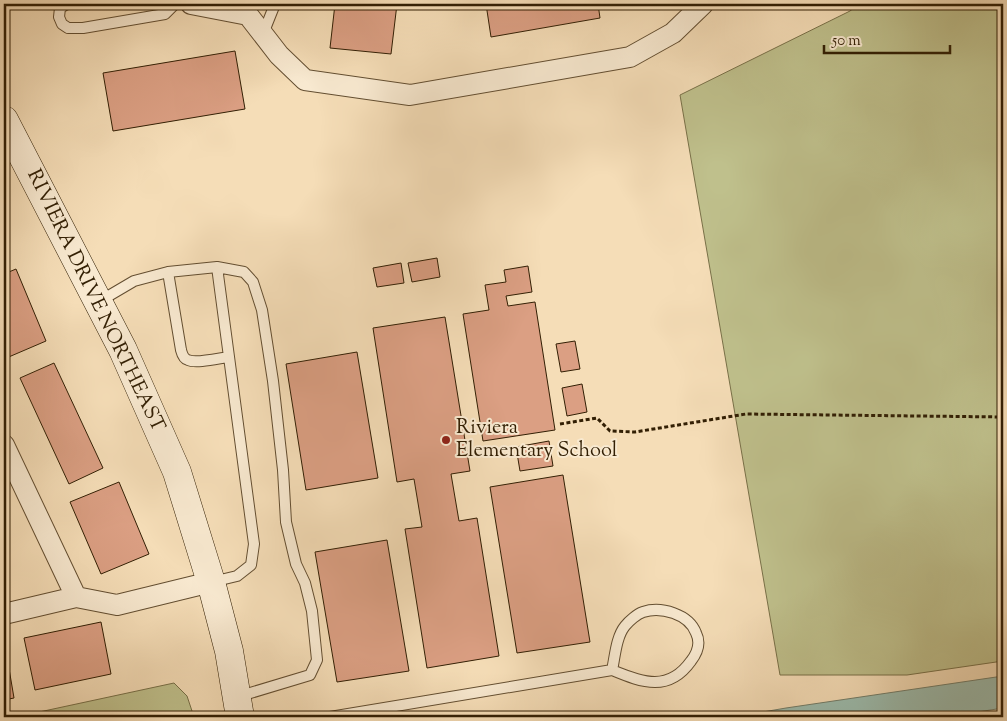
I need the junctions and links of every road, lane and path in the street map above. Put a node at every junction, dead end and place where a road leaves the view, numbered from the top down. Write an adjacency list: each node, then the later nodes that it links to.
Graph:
1 (67, 4): 2 (lane)
2 (175, 4)
3 (191, 4): 6 (street)
4 (275, 4): 6 (lane)
5 (703, 4): 6 (street)
6 (263, 34)
7 (4, 120): 10 (street, RIVIERA DRIVE NORTHEAST)
8 (217, 267): 9 (lane); 11 (lane); 19 (lane)
9 (168, 272): 10 (lane); 11 (lane)
10 (98, 302): 15 (street, RIVIERA DRIVE NORTHEAST)
11 (229, 357): 15 (lane)
12 (1003, 417): 13 (path)
13 (560, 424)
14 (4, 445): 16 (street)
15 (211, 582): 16 (street); 19 (street, RIVIERA DRIVE NORTHEAST)
16 (76, 597): 17 (street)
17 (4, 614)
18 (612, 670): 18 (lane); 20 (lane)
19 (238, 707)
20 (330, 717)

